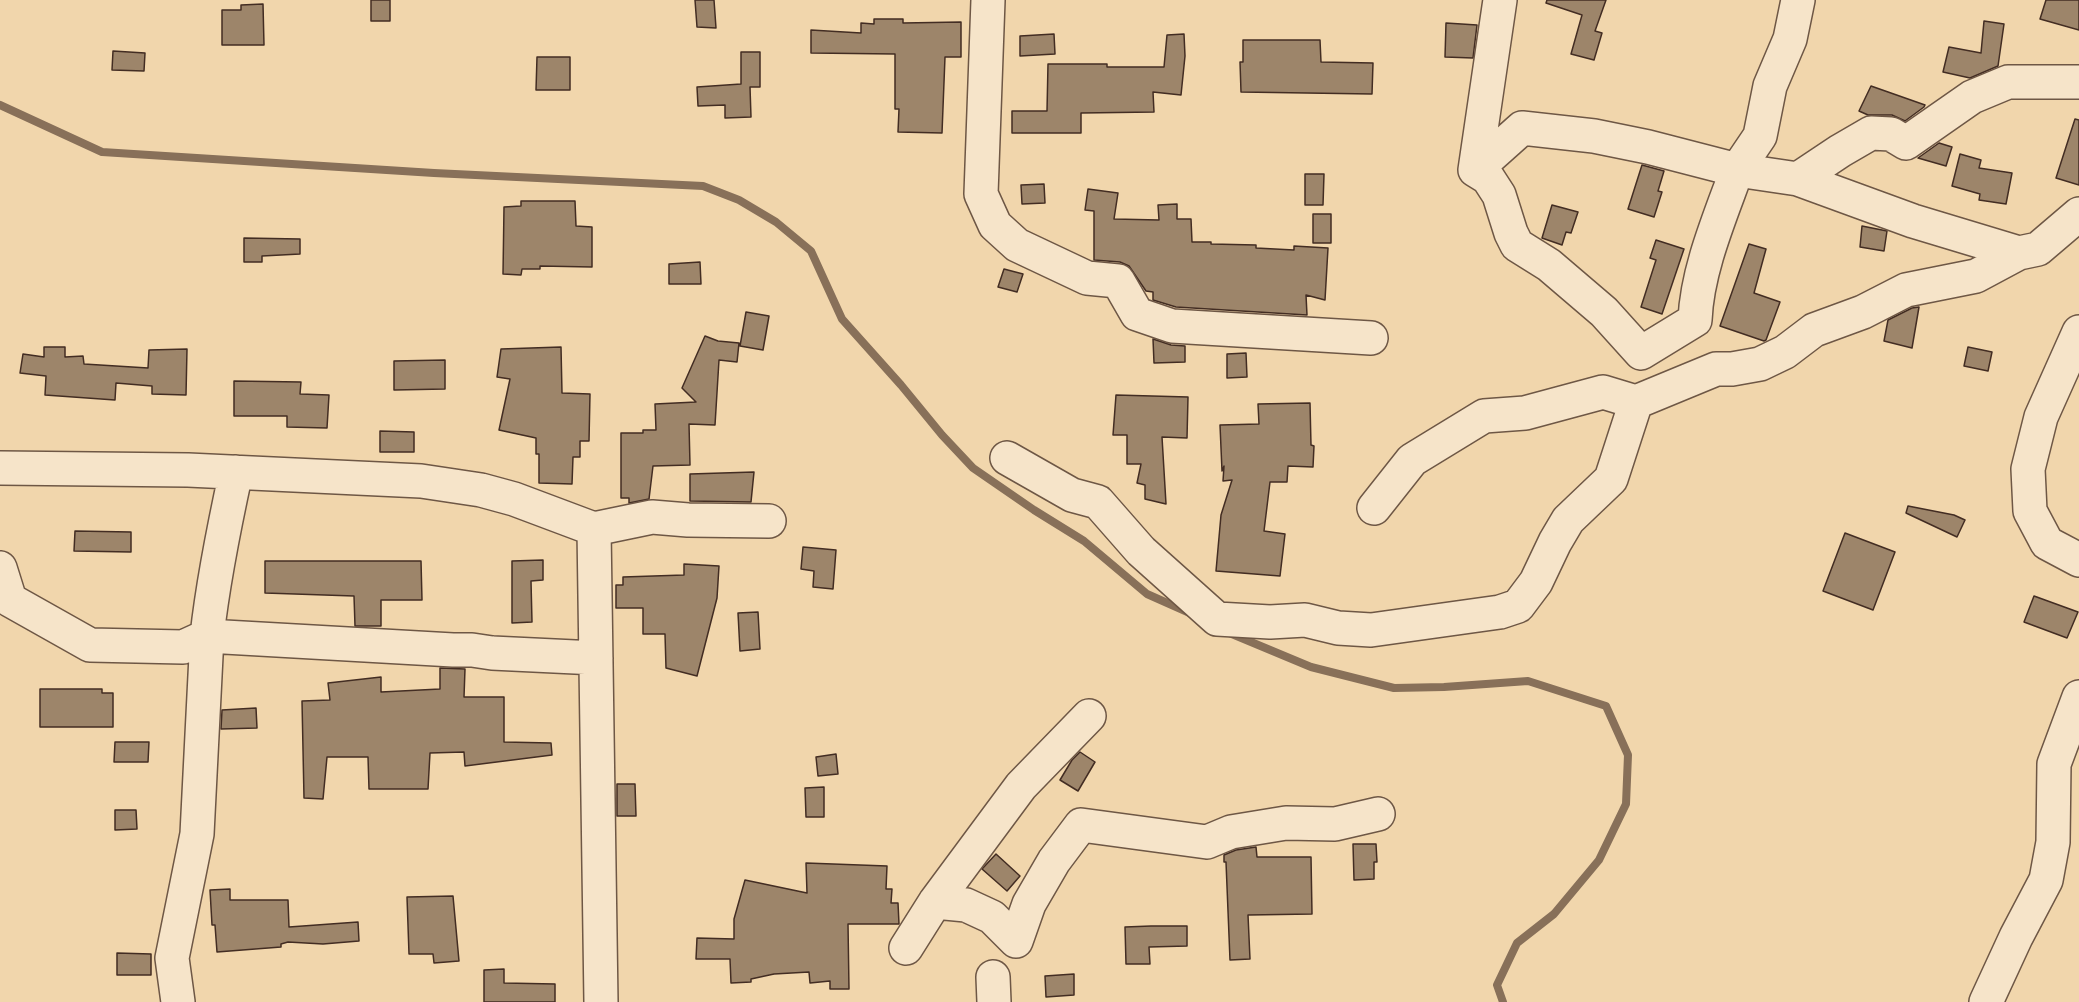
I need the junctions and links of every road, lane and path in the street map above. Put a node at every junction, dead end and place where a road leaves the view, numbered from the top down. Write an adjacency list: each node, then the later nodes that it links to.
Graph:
1 (988, 0): 11 (street)
2 (1500, 0): 5 (street)
3 (1798, 0): 6 (street)
4 (2079, 82): 7 (street)
5 (1475, 170): 6 (street); 12 (street)
6 (1737, 170): 7 (street); 12 (street)
7 (1798, 179): 9 (street)
8 (2079, 214): 9 (street)
9 (2019, 253): 14 (street)
10 (2079, 332): 21 (street)
11 (1371, 338)
12 (1641, 353): 13 (street)
13 (1603, 392): 14 (street); 18 (street)
14 (1636, 402): 15 (street)
15 (1008, 458)
16 (0, 468): 17 (street)
17 (236, 472): 20 (street); 23 (street)
18 (1374, 508)
19 (768, 521): 20 (street)
20 (594, 529): 24 (street)
21 (2079, 560)
22 (0, 568): 23 (street)
23 (207, 636): 24 (street); 30 (street)
24 (596, 658): 31 (street)
25 (2079, 697): 32 (street)
26 (1089, 716): 28 (street)
27 (1378, 814): 28 (street)
28 (935, 902): 29 (street)
29 (906, 948)
30 (178, 1002)
31 (601, 1002)
32 (1986, 1002)

